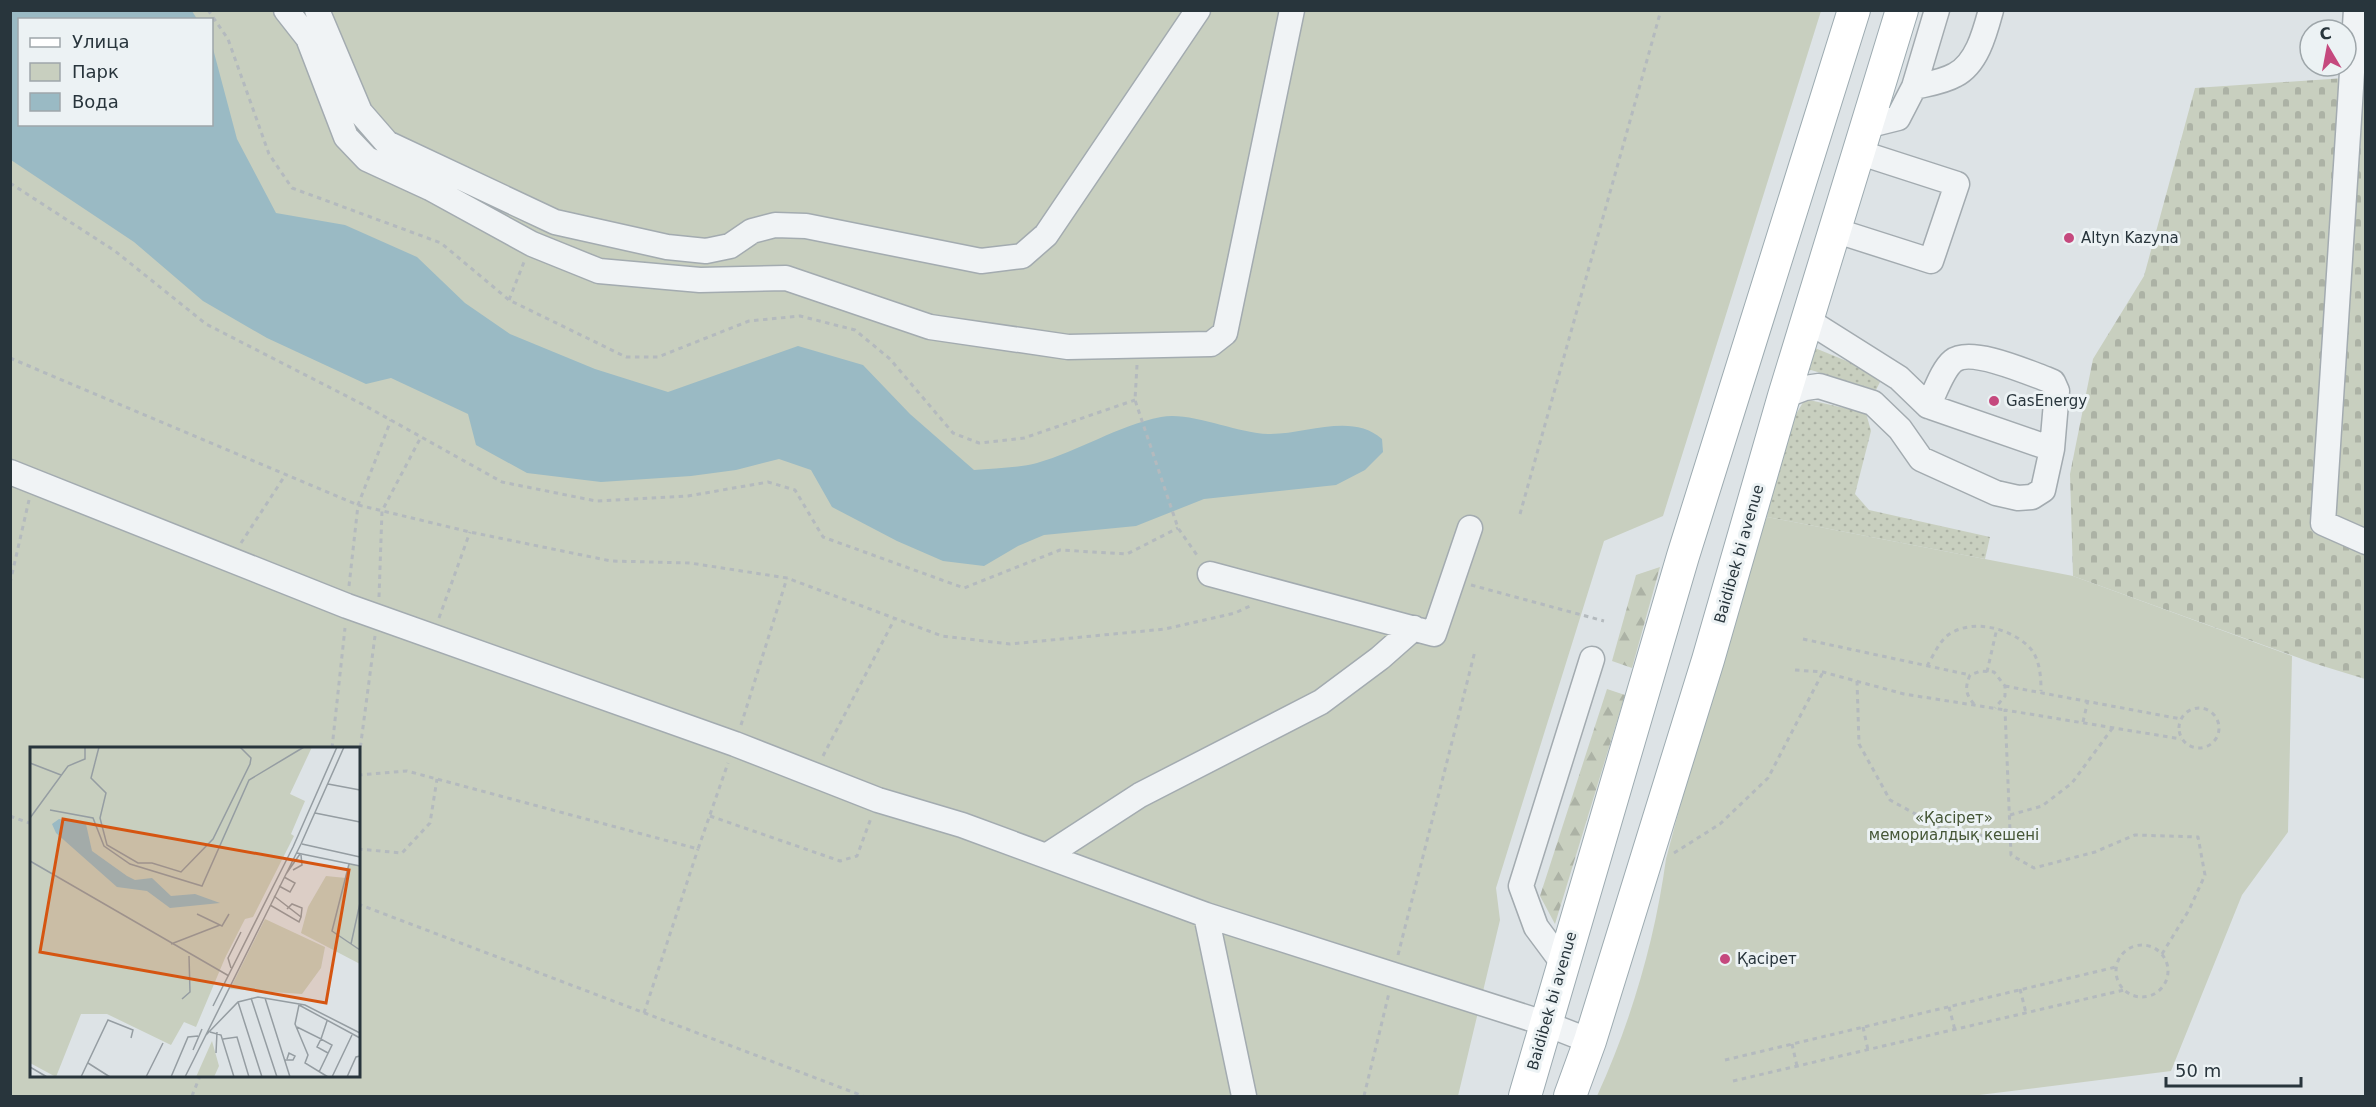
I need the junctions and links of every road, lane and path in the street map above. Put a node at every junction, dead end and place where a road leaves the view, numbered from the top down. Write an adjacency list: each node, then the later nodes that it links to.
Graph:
1 (286, 10): 16 (lane)
2 (317, 10): 3 (lane)
3 (1198, 10)
4 (1292, 10): 16 (lane)
5 (1661, 10): 26 (path)
6 (1854, 10): 80 (main road, Baidibek bi avenue)
7 (1902, 10): 12 (main road, Baidibek bi avenue)
8 (1937, 10): 11 (lane)
9 (1990, 10): 11 (lane)
10 (2356, 10): 30 (lane)
11 (1914, 87): 12 (lane)
12 (1862, 139): 14 (main road, Baidibek bi avenue); 14 (lane)
13 (10, 183): 20 (path)
14 (1834, 230): 15 (main road, Baidibek bi avenue)
15 (1807, 320): 18 (main road, Baidibek bi avenue); 19 (lane)
16 (1137, 348): 27 (path)
17 (10, 358): 23 (path)
18 (1784, 396): 21 (lane); 91 (main road, Baidibek bi avenue)
19 (1928, 406): 21 (lane); 21 (lane)
20 (391, 420): 25 (path); 27 (path)
21 (2052, 449)
22 (10, 472): 24 (lane)
23 (286, 474): 25 (path); 31 (path)
24 (33, 481): 31 (lane); 34 (path)
25 (358, 505): 29 (path); 37 (path)
26 (1520, 514)
27 (1178, 528): 32 (path)
28 (1470, 528): 40 (lane)
29 (470, 532): 33 (path); 42 (path)
30 (2366, 542)
31 (230, 559): 37 (lane)
32 (1210, 574): 36 (lane)
33 (787, 578): 38 (path); 62 (path)
34 (10, 583)
35 (1488, 590): 39 (path)
36 (1278, 592): 38 (path); 40 (lane)
37 (347, 606): 42 (lane); 63 (path)
38 (894, 620): 64 (path)
39 (1604, 621)
40 (1414, 628): 75 (lane)
41 (1997, 628): 46 (path); 49 (path); 53 (path)
42 (432, 636): 62 (lane)
43 (1803, 639): 46 (path)
44 (1475, 651): 82 (path)
45 (1592, 659): 80 (lane)
46 (1927, 666): 50 (path)
47 (1795, 670): 48 (path)
48 (1823, 672): 51 (path); 76 (path)
49 (1987, 672): 50 (path); 52 (path)
50 (1970, 675): 55 (path)
51 (1857, 681): 55 (path); 72 (path)
52 (2005, 686): 53 (path); 56 (path)
53 (2041, 691): 54 (path)
54 (2088, 700): 58 (path); 59 (path)
55 (1975, 705): 56 (path)
56 (1995, 708): 57 (path)
57 (2005, 710): 59 (path); 70 (path)
58 (2181, 719): 61 (path); 61 (path)
59 (2083, 722): 60 (path)
60 (2114, 726): 61 (path); 70 (path)
61 (2181, 739)
62 (735, 744): 64 (lane); 69 (path)
63 (332, 747)
64 (813, 774): 67 (lane)
65 (360, 775): 66 (path)
66 (437, 779): 73 (path); 74 (path)
67 (878, 800): 69 (path); 75 (lane)
68 (10, 816): 71 (path)
69 (710, 816): 74 (path)
70 (2009, 816): 72 (path)
71 (30, 823)
72 (2011, 842): 79 (path)
73 (360, 849)
74 (698, 849): 86 (path)
75 (1046, 856): 78 (lane)
76 (1666, 859)
77 (360, 905): 86 (path)
78 (1206, 915): 82 (lane); 100 (lane)
79 (2162, 954): 81 (path); 84 (path)
80 (1562, 962): 88 (main road, Baidibek bi avenue)
81 (2116, 967): 83 (path); 84 (path)
82 (1393, 975): 88 (lane); 101 (path)
83 (2020, 990): 85 (path); 87 (path)
84 (2124, 990): 87 (path)
85 (1949, 1007): 89 (path); 90 (path)
86 (644, 1013): 99 (path)
87 (2026, 1013): 90 (path)
88 (1544, 1023): 91 (lane); 102 (main road, Baidibek bi avenue)
89 (1863, 1027): 92 (path); 93 (path)
90 (1955, 1029): 93 (path)
91 (1590, 1041): 103 (main road, Baidibek bi avenue)
92 (1792, 1044): 94 (path); 95 (path)
93 (1868, 1050): 95 (path)
94 (1725, 1060)
95 (1797, 1066): 97 (path)
96 (200, 1077): 98 (path)
97 (1733, 1081)
98 (192, 1096)
99 (863, 1096)
100 (1244, 1096)
101 (1364, 1096)
102 (1525, 1096)
103 (1570, 1096)

